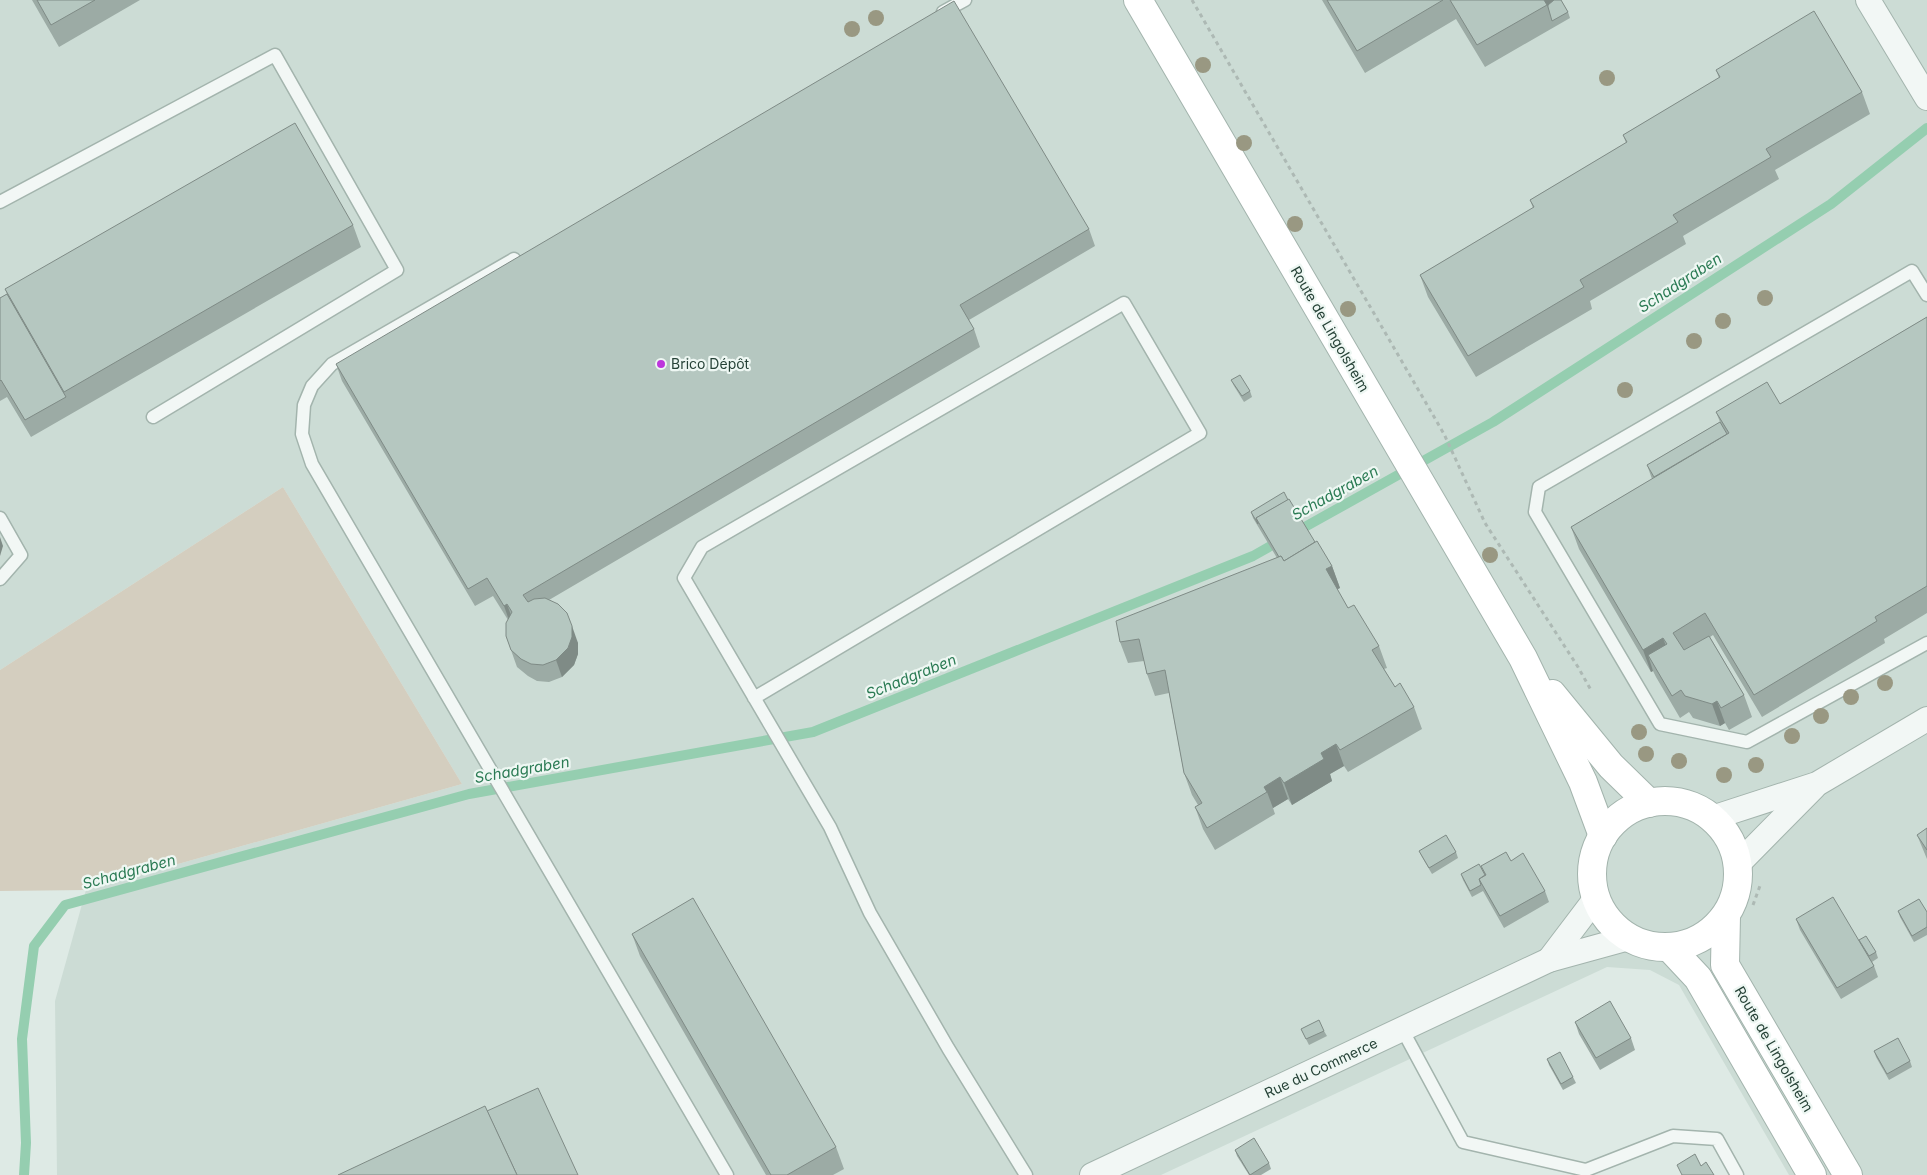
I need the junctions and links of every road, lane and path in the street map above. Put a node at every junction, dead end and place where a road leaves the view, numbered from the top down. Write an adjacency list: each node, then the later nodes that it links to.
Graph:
1 (964, 0): 5 (lane)
2 (1138, 0): 14 (main road, Route de Lingolsheim)
3 (1192, 0): 16 (path)
4 (1868, 0): 6 (street)
5 (930, 20)
6 (1927, 98)
7 (0, 202): 10 (lane)
8 (523, 254): 30 (lane)
9 (1927, 295): 13 (lane)
10 (153, 417)
11 (0, 518): 12 (lane)
12 (0, 580)
13 (1927, 643)
14 (1523, 658): 19 (main road); 21 (main road)
15 (754, 698): 15 (lane); 31 (lane)
16 (1596, 700)
17 (1927, 719): 18 (street)
18 (1818, 784): 20 (street); 22 (street)
19 (1659, 795): 20 (path); 20 (main road); 21 (main road)
20 (1707, 808): 22 (main road)
21 (1602, 836): 24 (main road)
22 (1738, 864): 25 (main road)
23 (1764, 877): 25 (path)
24 (1596, 898): 26 (main road); 28 (street, Rue du Commerce)
25 (1738, 915): 27 (main road); 35 (main road, Route de Lingolsheim)
26 (1629, 938): 27 (main road); 28 (street, Rue du Commerce)
27 (1669, 947): 34 (main road)
28 (1549, 960): 29 (street, Rue du Commerce)
29 (1402, 1029): 32 (street, Rue du Commerce); 33 (lane)
30 (727, 1175)
31 (1026, 1175)
32 (1092, 1175)
33 (1737, 1175)
34 (1812, 1175)
35 (1848, 1175)

